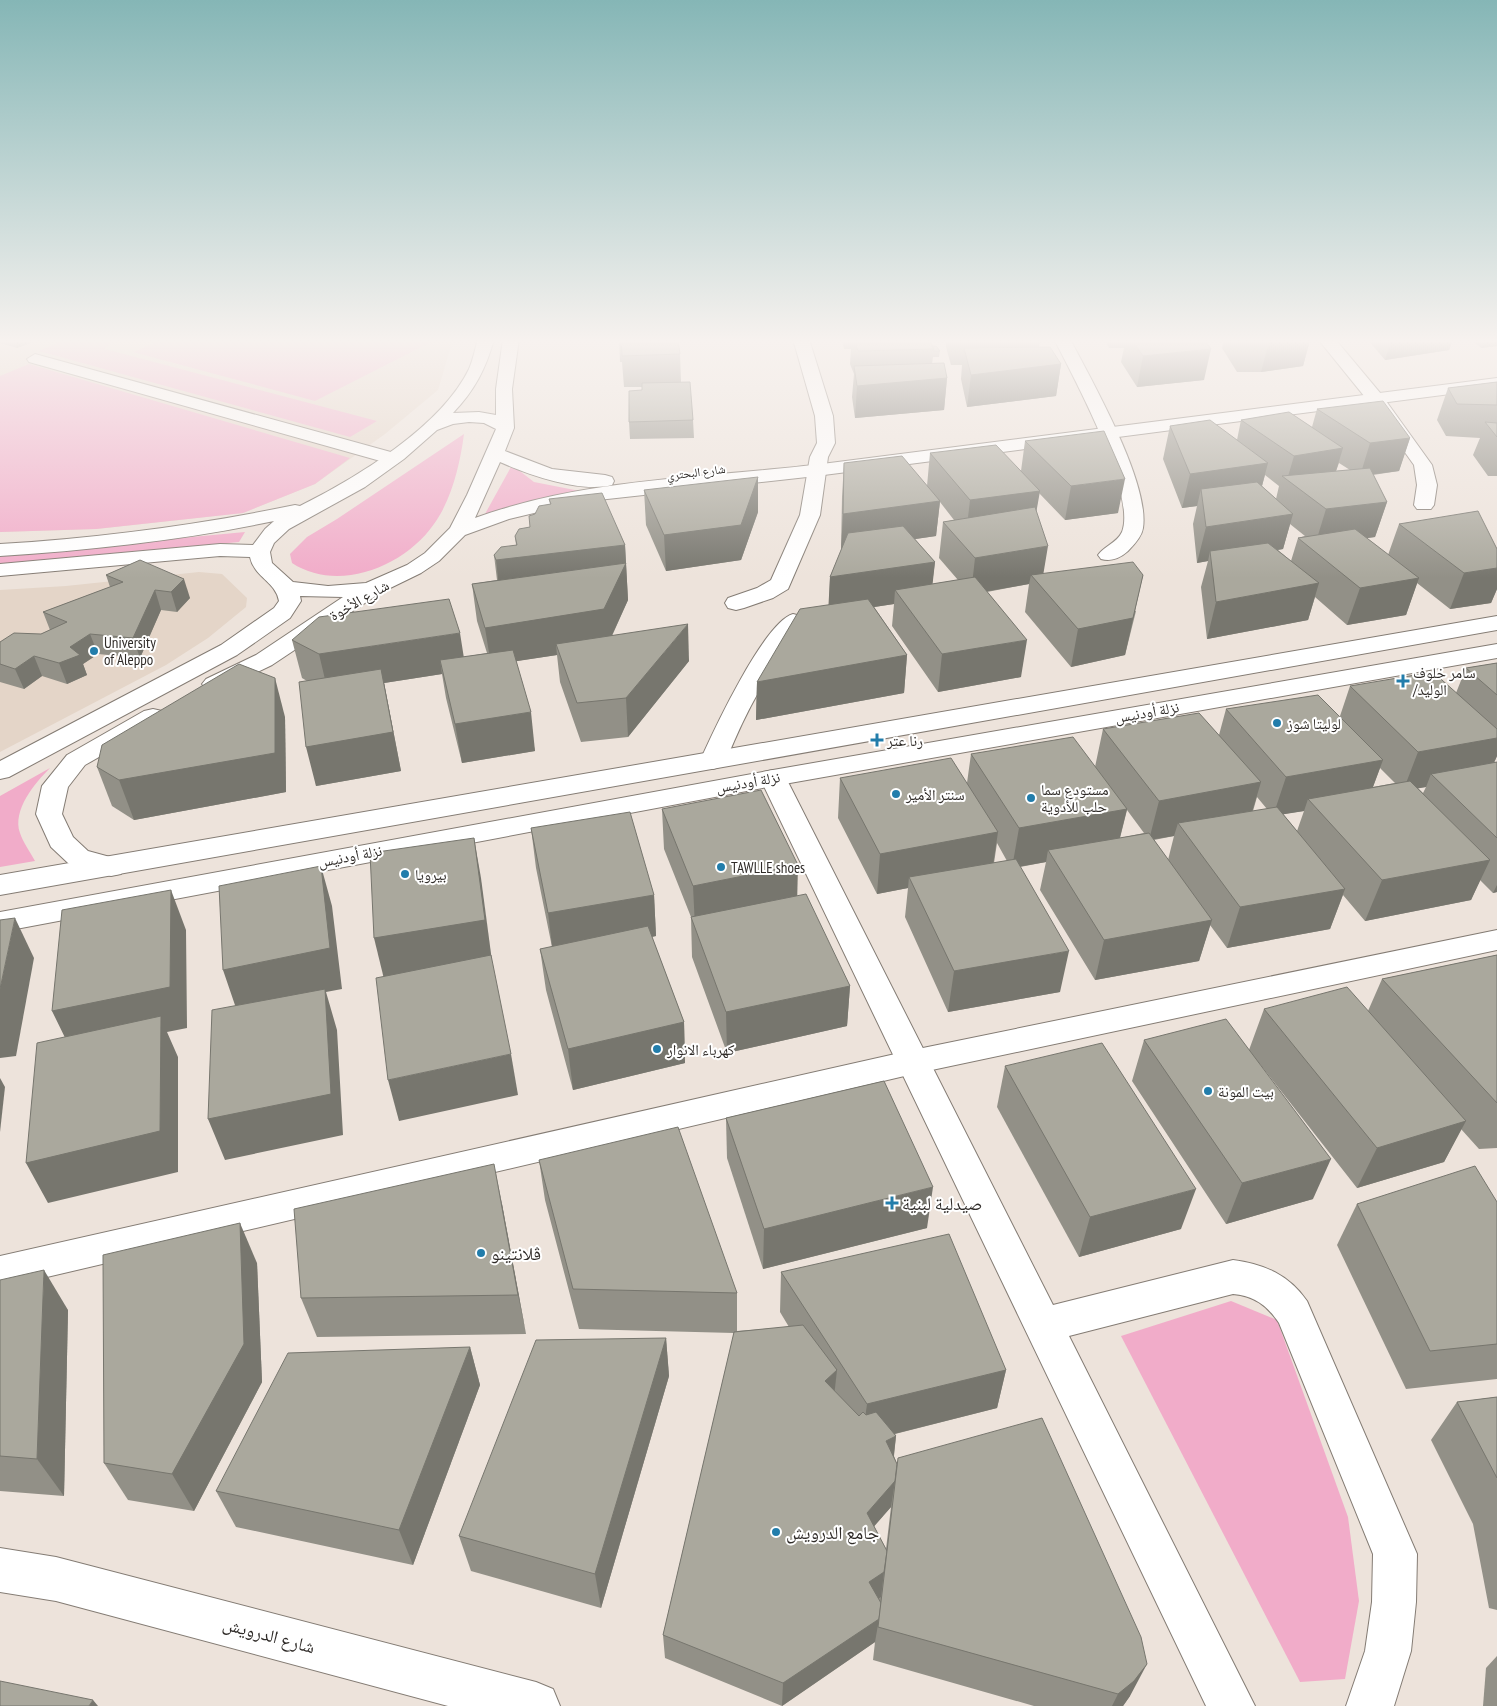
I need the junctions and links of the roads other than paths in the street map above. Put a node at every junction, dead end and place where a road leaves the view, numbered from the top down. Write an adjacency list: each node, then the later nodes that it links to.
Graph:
1 (249, 419): 14 (main road)
2 (438, 419): 11 (main road)
3 (460, 419): 11 (main road)
4 (484, 419): 12 (main road)
5 (505, 419): 12 (main road, شارع الأخوة)
6 (824, 419): 15 (main road)
7 (1101, 419): 10 (main road)
8 (1163, 419): 10 (main road, شارع البحتري)
9 (1390, 419): 16 (main road)
10 (1105, 426): 15 (main road, شارع البحتري); 21 (main road)
11 (430, 427): 14 (main road)
12 (505, 428): 13 (main road, شارع الأخوة)
13 (494, 454): 15 (main road, شارع البحتري); 18 (main road, شارع الأخوة)
14 (391, 458): 17 (main road)
15 (818, 463): 18 (main road, شارع البحتري); 25 (main road)
16 (1424, 505)
17 (316, 506): 19 (main road); 20 (main road)
18 (458, 531): 24 (main road, شارع الأخوة)
19 (0, 550)
20 (260, 551): 22 (main road); 23 (main road)
21 (1108, 555)
22 (0, 570)
23 (287, 588): 24 (main road); 30 (main road)
24 (372, 588): 32 (main road, شارع الأخوة)
25 (736, 603)
26 (793, 622): 29 (main road)
27 (1497, 623): 29 (main road)
28 (1497, 651): 31 (main road, نزلة أودنيس)
29 (713, 761): 32 (main road)
30 (0, 771)
31 (773, 778): 34 (main road, نزلة أودنيس); 36 (main road)
32 (112, 867): 33 (main road)
33 (0, 885)
34 (0, 922)
35 (1497, 940): 36 (main road)
36 (913, 1062): 37 (main road); 38 (main road)
37 (0, 1272)
38 (1043, 1325): 41 (main road); 42 (main road)
39 (0, 1570): 40 (main road, شارع الدرويش)
40 (536, 1706)
41 (1231, 1706)
42 (1370, 1706)

